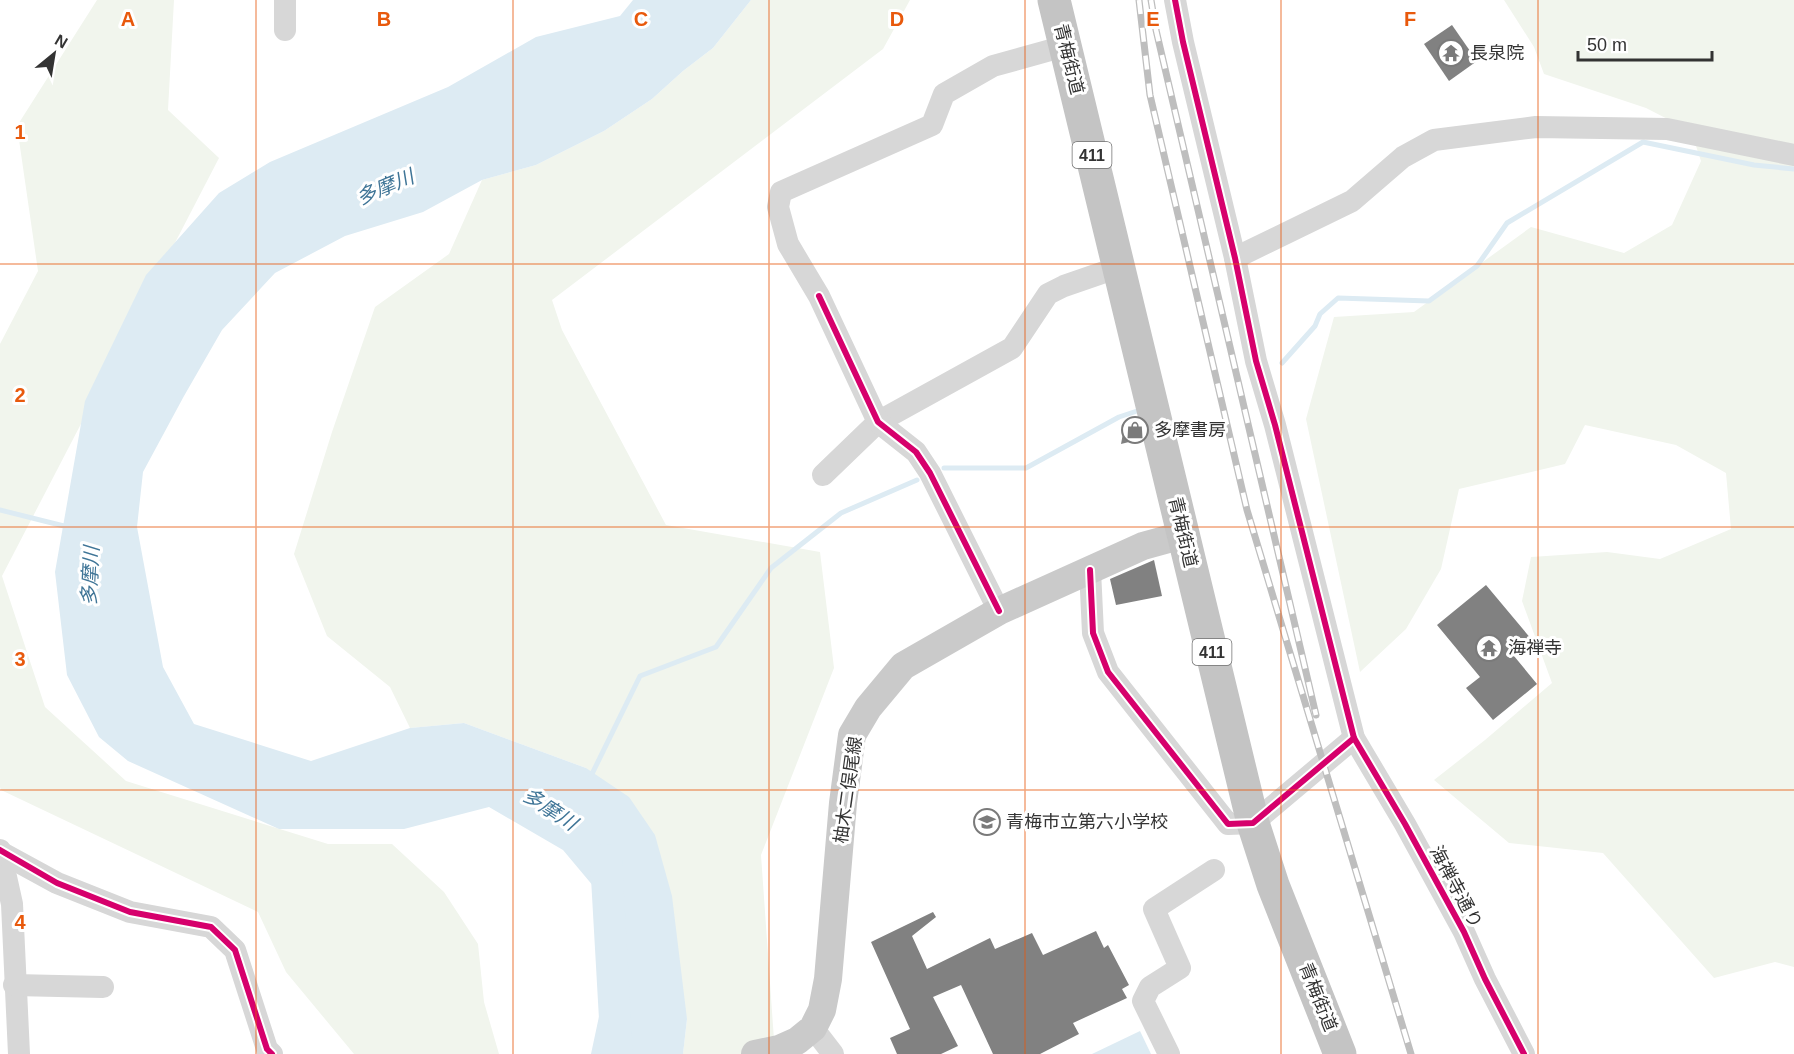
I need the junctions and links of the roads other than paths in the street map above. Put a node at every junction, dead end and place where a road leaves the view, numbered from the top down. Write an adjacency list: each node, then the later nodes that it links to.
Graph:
1 (285, 0): 4 (street)
2 (1054, 0): 5 (highway, 青梅街道 / 411)
3 (1175, 0): 7 (street, 海禅寺通り)
4 (285, 30)
5 (1065, 46): 8 (highway, 青梅街道 / 411); 9 (street)
6 (1794, 154): 7 (street)
7 (1235, 258): 14 (street, 海禅寺通り)
8 (1119, 267): 9 (street); 11 (highway, 青梅街道 / 411)
9 (878, 422): 10 (street); 13 (street)
10 (823, 475)
11 (1183, 535): 12 (main road, 柚木二俣尾線); 15 (highway, 青梅街道 / 411)
12 (1090, 570): 13 (main road, 柚木二俣尾線); 15 (street)
13 (999, 611): 20 (main road, 柚木二俣尾線)
14 (1354, 738): 15 (street); 28 (street, 海禅寺通り)
15 (1253, 822): 27 (highway, 青梅街道 / 411)
16 (1, 852): 18 (street); 23 (street)
17 (1214, 870): 26 (street)
18 (15, 985): 19 (street); 22 (street)
19 (103, 987)
20 (813, 1028): 21 (main road); 24 (street); 25 (street)
21 (762, 1053)
22 (19, 1054)
23 (272, 1054)
24 (825, 1054)
25 (833, 1054)
26 (1169, 1054)
27 (1340, 1054)
28 (1524, 1054)

